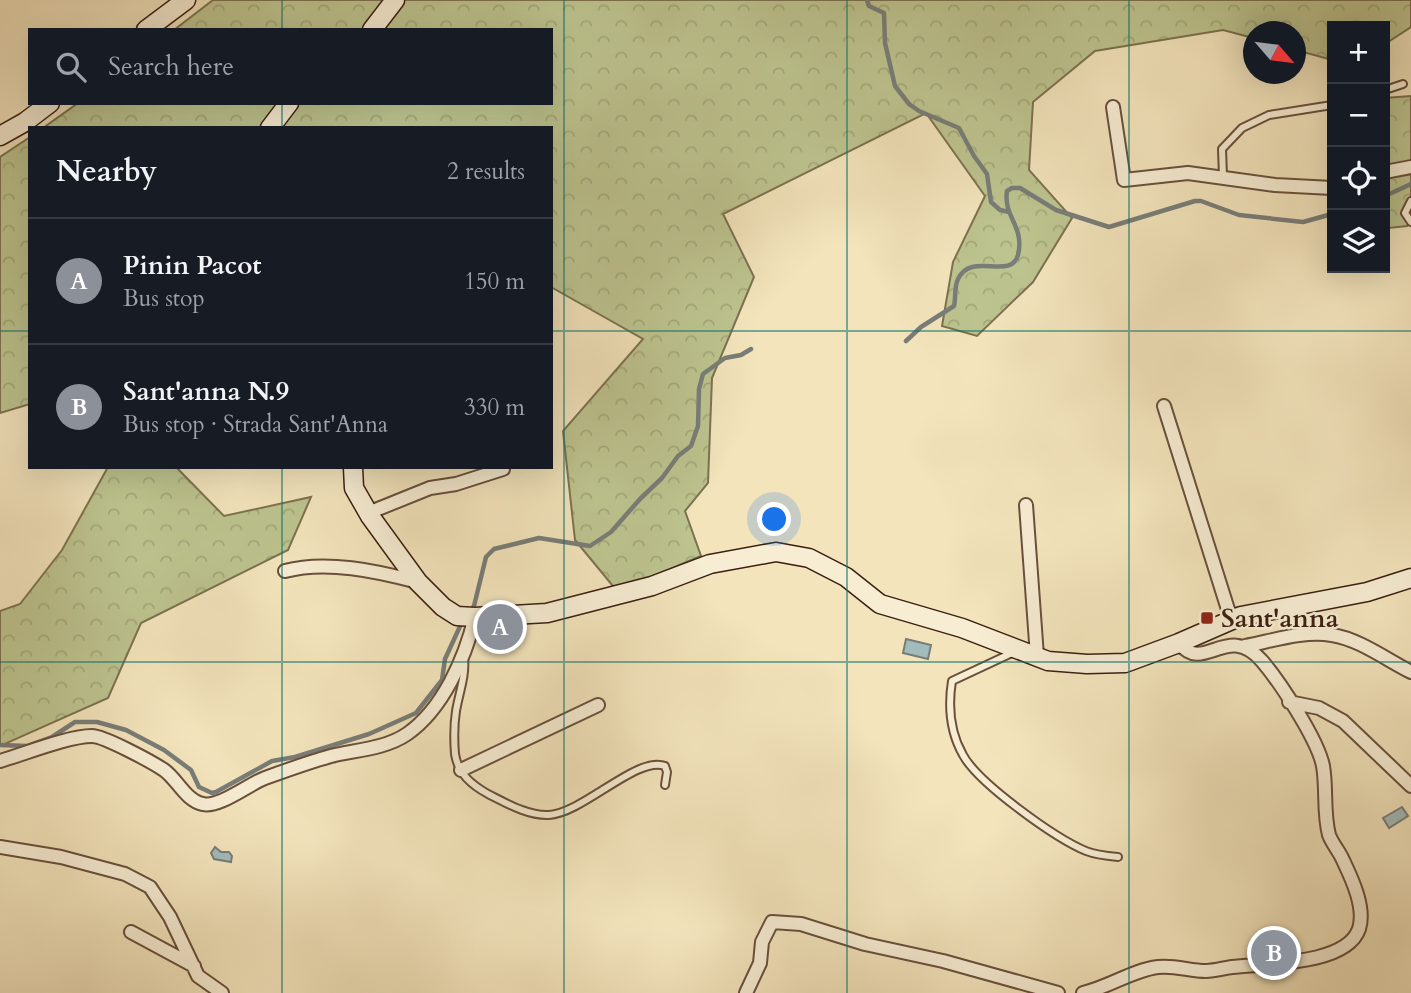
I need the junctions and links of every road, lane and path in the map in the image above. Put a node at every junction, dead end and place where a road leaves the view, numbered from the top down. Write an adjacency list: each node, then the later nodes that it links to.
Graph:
1 (186, 0): 3 (street)
2 (395, 0): 4 (street)
3 (149, 28)
4 (374, 28)
5 (1403, 84): 6 (lane)
6 (1390, 88)
7 (47, 105): 12 (street)
8 (287, 105): 11 (street)
9 (1327, 106): 15 (lane)
10 (1113, 107): 15 (street)
11 (272, 126)
12 (0, 136)
13 (1411, 167): 14 (street)
14 (1390, 171)
15 (1223, 176): 16 (street)
16 (1327, 188)
17 (1411, 201): 18 (lane)
18 (1411, 222)
19 (1164, 406): 28 (street)
20 (353, 469): 23 (street)
21 (503, 469): 23 (street)
22 (1026, 505): 33 (street)
23 (368, 513): 26 (street)
24 (285, 571): 26 (street)
25 (1411, 578): 28 (street)
26 (418, 582): 27 (street)
27 (466, 616): 31 (street); 32 (street)
28 (1231, 619): 29 (street)
29 (1179, 643): 30 (street); 33 (street)
30 (1245, 646): 34 (street); 35 (street)
31 (1018, 649): 33 (street); 42 (lane)
32 (464, 653): 37 (street); 38 (lane)
33 (1037, 656)
34 (1411, 672)
35 (1289, 702): 40 (street); 48 (street)
36 (598, 705): 38 (street)
37 (0, 761)
38 (461, 770): 39 (lane)
39 (665, 785)
40 (1411, 786)
41 (0, 847): 44 (street)
42 (1118, 857)
43 (131, 932): 44 (street)
44 (194, 966): 45 (street)
45 (222, 993)
46 (746, 993): 47 (street)
47 (1058, 993)
48 (1083, 993)

